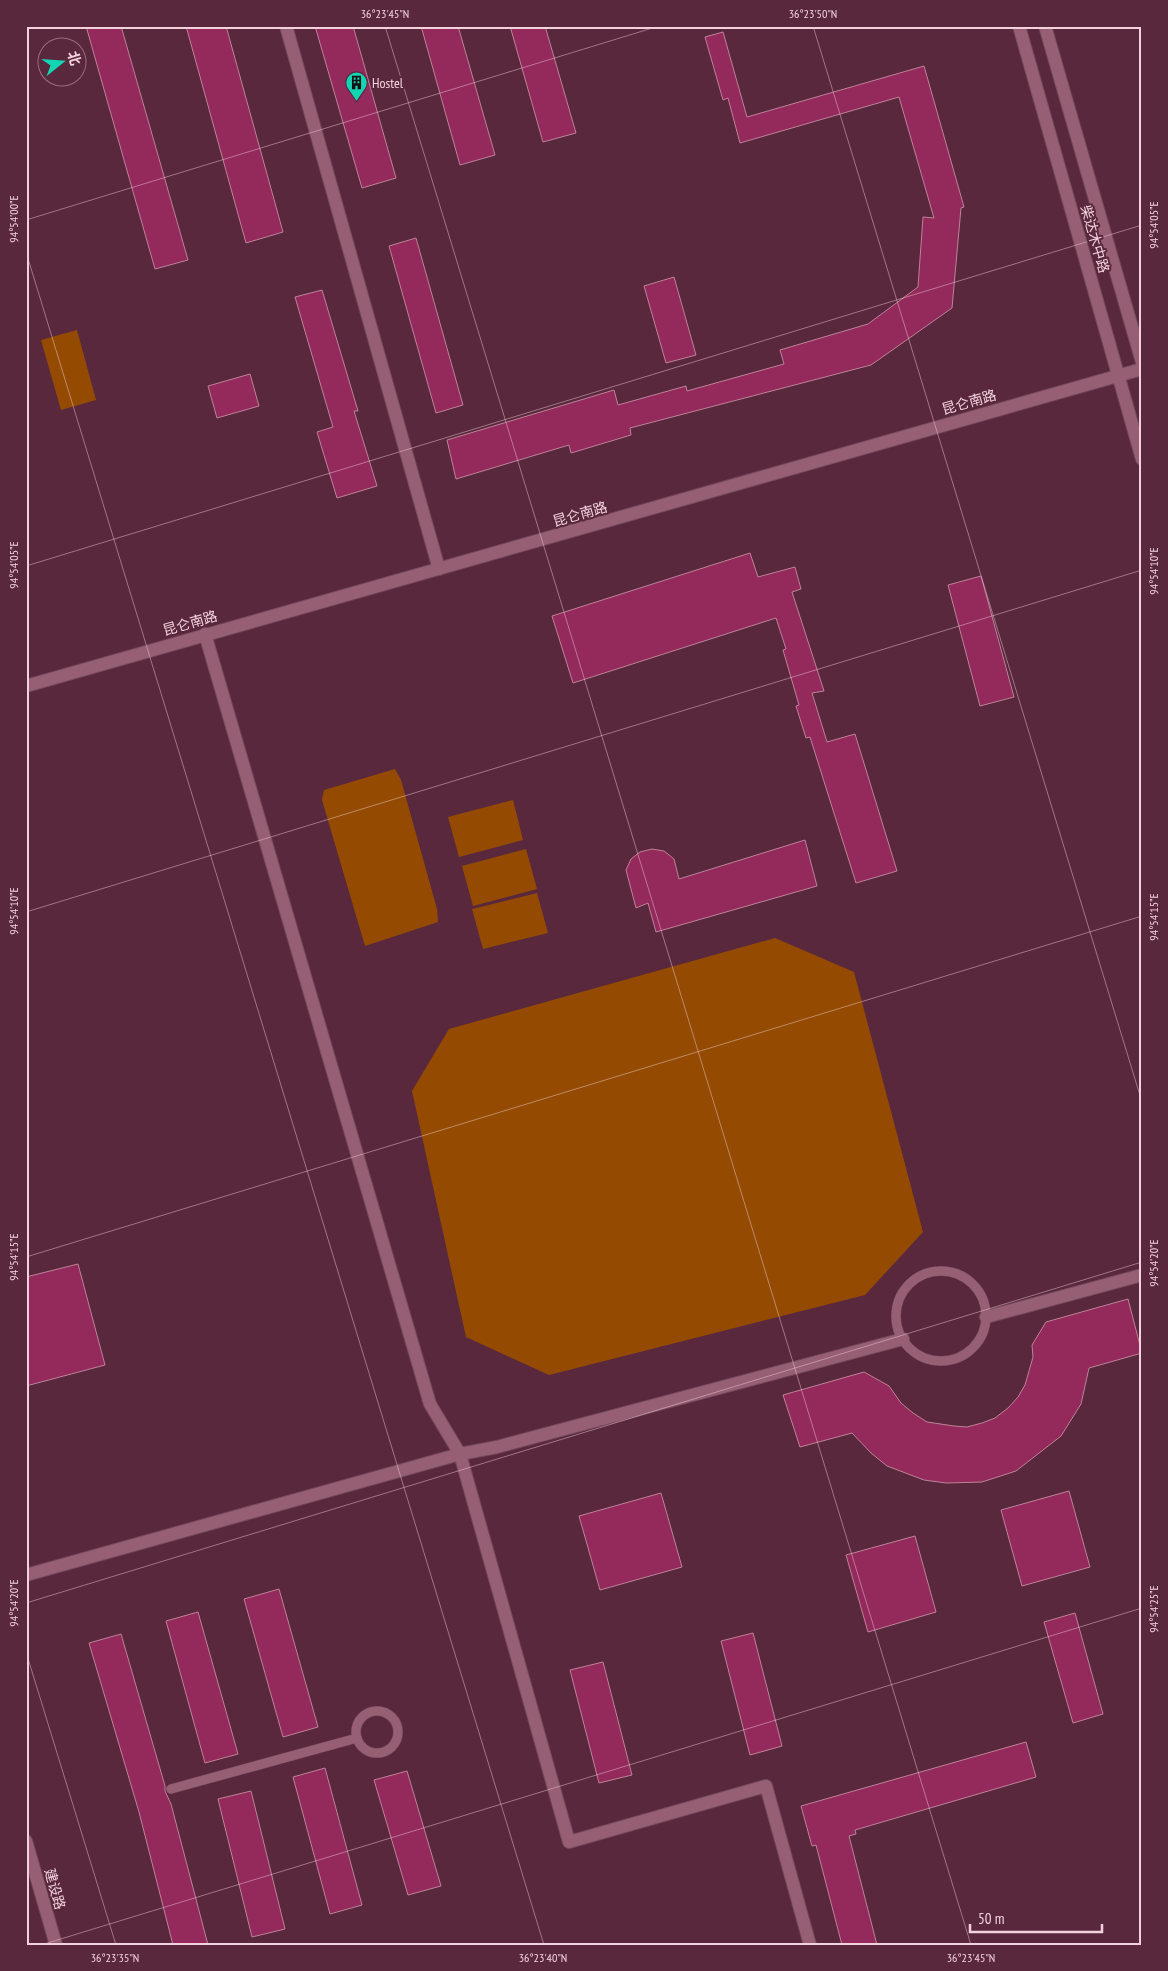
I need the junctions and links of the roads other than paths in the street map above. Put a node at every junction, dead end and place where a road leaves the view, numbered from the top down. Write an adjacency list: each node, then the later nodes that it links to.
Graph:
1 (286, 26): 8 (street)
2 (1019, 26): 6 (street, 柴达木中路)
3 (1045, 26): 4 (street, 柴达木中路)
4 (1142, 362)
5 (1142, 370): 6 (street, 昆仑南路)
6 (1118, 376): 7 (street, 柴达木中路); 8 (street, 昆仑南路)
7 (1142, 459)
8 (439, 569): 9 (street, 昆仑南路)
9 (205, 634): 10 (street, 昆仑南路); 14 (street)
10 (26, 686)
11 (1142, 1275): 12 (street)
12 (986, 1317): 13 (lane); 13 (lane)
13 (903, 1339): 14 (street)
14 (460, 1454): 15 (street); 20 (street)
15 (26, 1575)
16 (357, 1738): 16 (lane); 17 (lane)
17 (171, 1789)
18 (26, 1841): 19 (street, 建设路)
19 (56, 1945)
20 (810, 1945)

